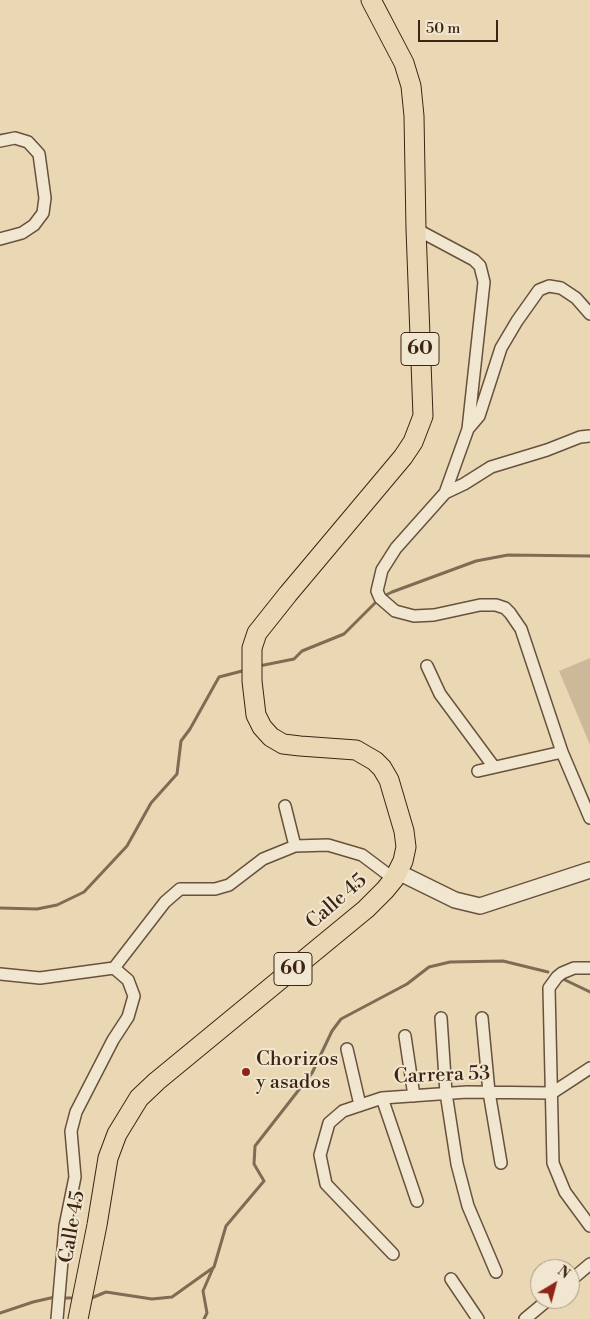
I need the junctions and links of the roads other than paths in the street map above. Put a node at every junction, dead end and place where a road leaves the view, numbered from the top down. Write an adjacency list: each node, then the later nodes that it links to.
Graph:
1 (371, 0): 3 (main road, 60)
2 (0, 141): 4 (street)
3 (416, 229): 6 (street); 17 (main road, Calle 45 / 60)
4 (0, 239)
5 (590, 314): 6 (street)
6 (468, 428): 8 (street)
7 (590, 436): 8 (street)
8 (445, 493): 10 (street)
9 (427, 666): 11 (street)
10 (562, 752): 11 (street); 14 (street)
11 (494, 767): 12 (street)
12 (478, 771)
13 (285, 806): 15 (street)
14 (590, 818)
15 (295, 846): 17 (street); 18 (street)
16 (590, 870): 17 (street)
17 (396, 875): 42 (main road, Calle 45 / 60)
18 (114, 968): 20 (street); 41 (street)
19 (590, 968): 28 (street)
20 (0, 974)
21 (440, 1018): 27 (street)
22 (482, 1018): 26 (street)
23 (405, 1036): 29 (street)
24 (348, 1049): 31 (street)
25 (590, 1068): 28 (street)
26 (489, 1092): 27 (street, Carrera 53); 28 (street, Carrera 53); 32 (street)
27 (446, 1094): 29 (street, Carrera 53); 37 (street)
28 (552, 1094): 34 (street)
29 (414, 1096): 30 (street, Carrera 53)
30 (382, 1098): 31 (street, Carrera 53); 33 (street)
31 (360, 1105): 35 (street, Carrera 53)
32 (501, 1163)
33 (417, 1201)
34 (590, 1226)
35 (393, 1254)
36 (590, 1264): 38 (street)
37 (496, 1272)
38 (580, 1272)
39 (451, 1279): 43 (street)
40 (538, 1309): 44 (street)
41 (57, 1319)
42 (78, 1319)
43 (478, 1319)
44 (526, 1319)

